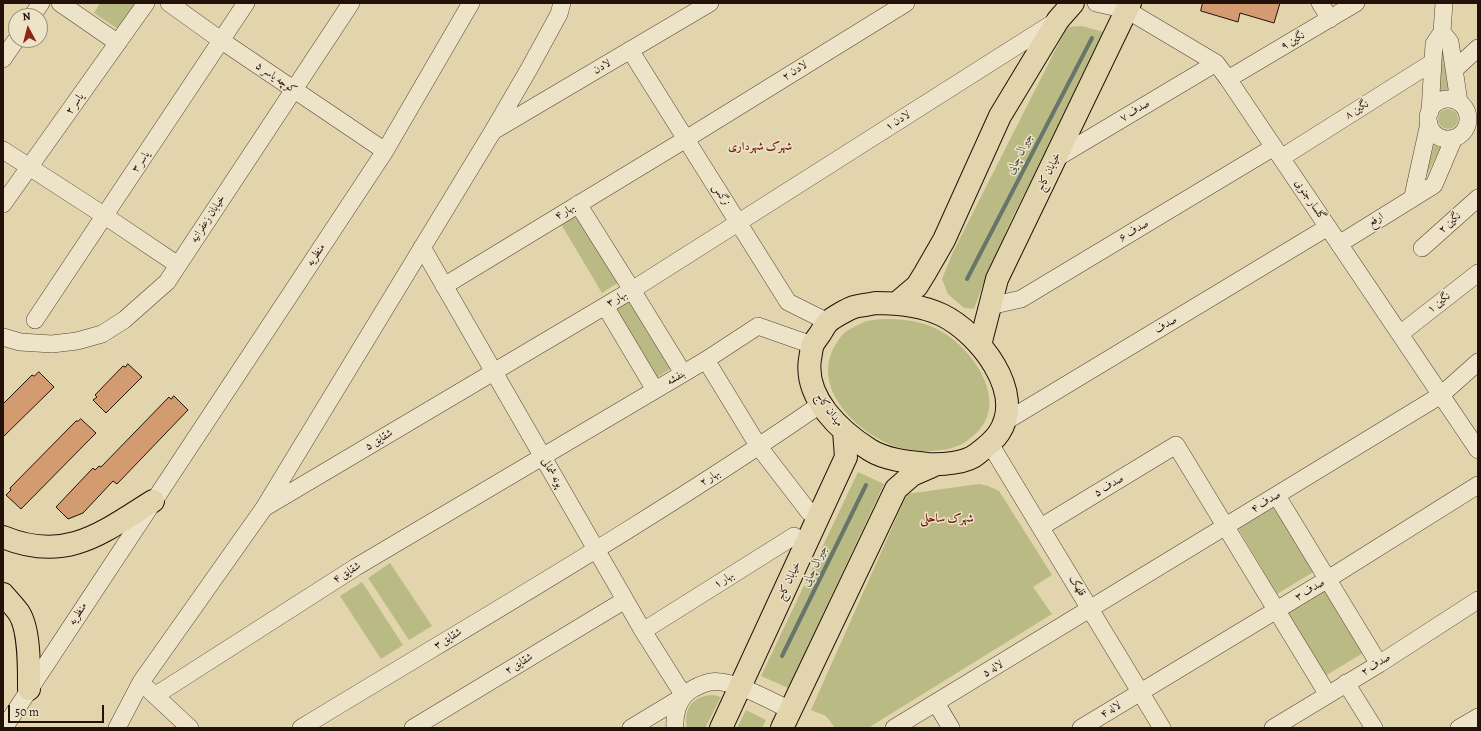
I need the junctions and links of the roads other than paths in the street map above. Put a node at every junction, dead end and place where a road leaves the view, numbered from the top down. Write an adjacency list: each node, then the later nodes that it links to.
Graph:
1 (60, 3): 20 (street)
2 (146, 3): 20 (street, یاسر ۲)
3 (169, 3): 19 (street, کوچه یاسر ۵)
4 (246, 3): 19 (street, یاسر ۳)
5 (350, 3): 29 (street, خیابان زعفرانیه)
6 (471, 3): 37 (street, منظریه)
7 (562, 3): 33 (street)
8 (710, 3): 23 (street, لادن)
9 (906, 3): 35 (street, لادن ۲)
10 (1073, 3): 17 (main road)
11 (1096, 3): 15 (street, گلسار جنوبی)
12 (1320, 3): 16 (street)
13 (1356, 3): 16 (street, نگین ۹)
14 (1444, 3): 18 (street)
15 (1128, 7): 26 (street, گلسار جنوبی); 39 (main road, خیابان کاج)
16 (1330, 19): 28 (street, نگین ۹)
17 (1058, 20): 46 (street, لادن ۱); 55 (main road)
18 (1442, 32): 25 (street); 27 (street)
19 (222, 41): 29 (street, کوچه یاسر ۵); 45 (street, یاسر ۳)
20 (118, 43): 40 (street, یاسر ۲)
21 (11, 48): 24 (street)
22 (1478, 48): 27 (street)
23 (630, 50): 33 (street, لادن); 35 (street, نرگس)
24 (3, 59)
25 (1433, 62): 31 (street); 38 (street, نگین ۸)
26 (1216, 63): 28 (street, گلسار جنوبی); 39 (street, صدف ۷)
27 (1454, 70): 30 (street)
28 (1228, 78): 38 (street, گلسار جنوبی)
29 (294, 90): 37 (street, کوچه یاسر ۵); 51 (street, خیابان زعفرانیه)
30 (1459, 102): 31 (street); 32 (street)
31 (1430, 117): 34 (street); 41 (street)
32 (1473, 126): 34 (street)
33 (493, 131): 49 (street)
34 (1454, 138): 41 (street, ارفع)
35 (686, 139): 44 (street, بهار ۴); 46 (street, نرگس)
36 (3, 150): 40 (street)
37 (385, 151): 80 (street, منظریه)
38 (1278, 152): 47 (street, گلسار جنوبی); 57 (street, صدف ۶)
39 (1055, 159): 57 (main road, خیابان کاج)
40 (29, 167): 43 (street, یاسر ۲); 45 (street)
41 (1413, 196): 48 (street, ارفع)
42 (1478, 198): 50 (street, نگین ۲)
43 (3, 204)
44 (578, 204): 53 (street, بهار ۴); 54 (street)
45 (105, 216): 51 (street); 58 (street, یاسر ۳)
46 (738, 222): 54 (street, بهار ۳); 59 (street, نرگس)
47 (1328, 226): 48 (street, گلسار جنوبی); 71 (street, صدف)
48 (1339, 244): 60 (street, گلسار جنوبی)
49 (422, 247): 53 (street, پونه شمالی); 81 (street)
50 (1422, 248)
51 (178, 265): 61 (street, خیابان زعفرانیه)
52 (1478, 273): 60 (street, نگین ۱)
53 (444, 286): 66 (street, پونه شمالی)
54 (632, 290): 56 (street, بهار ۳); 67 (street)
55 (897, 303): 59 (main road, میدان کاج); 63 (main road, میدان کاج)
56 (605, 306): 66 (street, بهار ۳); 68 (street)
57 (990, 306): 63 (main road, خیابان کاج)
58 (35, 320)
59 (828, 322): 62 (main road, میدان کاج)
60 (1400, 334): 69 (street, گلسار جنوبی)
61 (3, 337)
62 (812, 345): 64 (street, بنفشه); 70 (main road, میدان کاج)
63 (980, 345): 71 (main road, میدان کاج)
64 (706, 360): 67 (street, بنفشه); 74 (street)
65 (1478, 362): 69 (street, صدف ۴)
66 (494, 371): 76 (street, پونه شمالی); 81 (street, شقایق ۵)
67 (683, 373): 68 (street, بنفشه)
68 (655, 390): 76 (street, بنفشه)
69 (1441, 395): 75 (street, گلسار جنوبی); 79 (street, صدف ۴)
70 (821, 404): 72 (main road, میدان کاج); 74 (street, بهار ۲)
71 (1003, 423): 73 (main road, میدان کاج)
72 (844, 431): 77 (main road, میدان کاج); 82 (main road, خیابان کاج)
73 (990, 444): 77 (main road, میدان کاج); 83 (street, قلهک)
74 (759, 447): 82 (street); 87 (street, بهار ۲)
75 (1478, 450)
76 (542, 457): 87 (street, پونه شمالی); 102 (street, شقایق ۴)
77 (936, 465): 106 (main road)
78 (1478, 485): 88 (street, صدف ۳)
79 (1277, 496): 84 (street, صدف ۴); 88 (street)
80 (153, 501): 85 (main road, منظریه); 99 (street, منظریه)
81 (264, 508): 96 (street)
82 (818, 518): 86 (main road, خیابان کاج)
83 (1041, 527): 84 (street, صدف ۵); 92 (street, قلهک)
84 (1226, 527): 92 (street, صدف ۴); 93 (street)
85 (3, 537)
86 (806, 543): 94 (street, بهار ۱); 98 (main road, خیابان کاج)
87 (596, 549): 90 (street, پونه شمالی); 110 (street, شقایق ۳)
88 (1328, 579): 93 (street, صدف ۳); 95 (street)
89 (3, 594): 99 (main road)
90 (625, 600): 94 (street, پونه شمالی); 111 (street, شقایق ۲)
91 (1478, 600): 95 (street, صدف ۲)
92 (1091, 609): 100 (street, قلهک); 104 (street, لاله ۵)
93 (1277, 610): 100 (street, صدف ۳); 101 (street)
94 (643, 632): 103 (street, پونه شمالی)
95 (1379, 664): 97 (street, صدف ۲)
96 (140, 682): 102 (street); 108 (street)
97 (1346, 684): 101 (street, صدف ۲); 120 (street)
98 (740, 687): 103 (street); 106 (street); 114 (main road, خیابان کاج)
99 (29, 689): 107 (street, منظریه)
100 (1140, 692): 117 (street, لاله ۴); 118 (street, قلهک)
101 (1328, 694): 119 (street, صدف ۲)
102 (156, 695): 109 (street)
103 (684, 696): 112 (street); 113 (street)
104 (936, 703): 115 (street, لاله ۵); 116 (street)
105 (1478, 717): 121 (street)
106 (786, 719)
107 (4, 728)
108 (117, 728)
109 (190, 728)
110 (301, 728)
111 (413, 728)
112 (631, 728)
113 (675, 728)
114 (721, 728)
115 (894, 728)
116 (952, 728)
117 (1081, 728)
118 (1162, 728)
119 (1273, 728)
120 (1374, 728)
121 (1459, 728)

